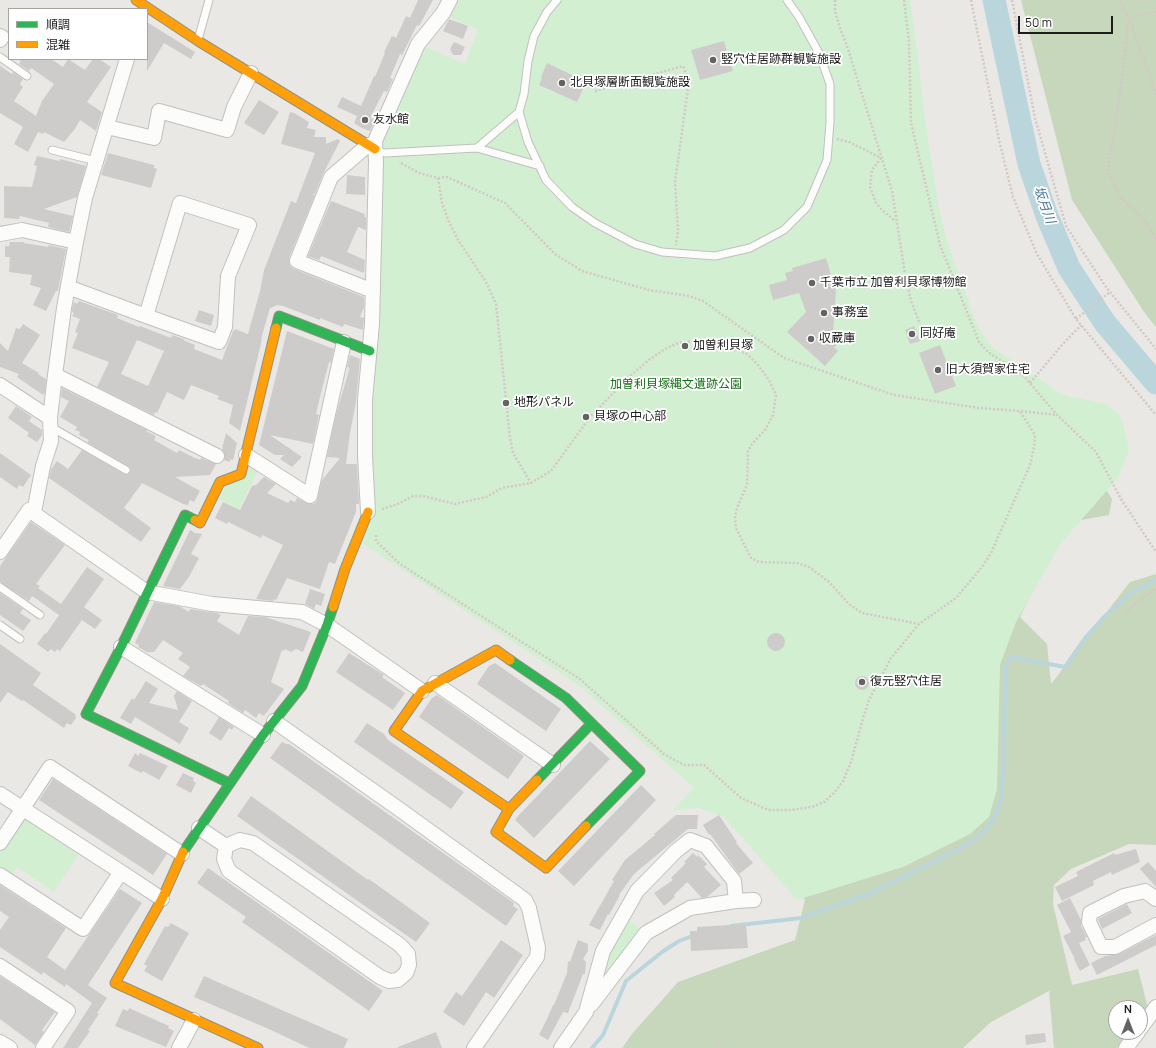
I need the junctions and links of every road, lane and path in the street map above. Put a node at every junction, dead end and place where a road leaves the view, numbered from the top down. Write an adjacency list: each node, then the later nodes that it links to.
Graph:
1 (209, 0): 15 (lane)
2 (450, 0): 27 (street)
3 (557, 0): 22 (lane)
4 (787, 0): 24 (lane)
5 (835, 0): 28 (path)
6 (904, 0): 49 (path)
7 (971, 0): 42 (path)
8 (1012, 0): 40 (path)
9 (1119, 0): 12 (path)
10 (148, 9): 15 (street)
11 (1156, 12): 12 (path)
12 (1129, 18): 21 (path); 34 (path)
13 (0, 36): 14 (street)
14 (0, 40)
15 (198, 41): 18 (street)
16 (0, 57): 19 (lane)
17 (126, 60): 23 (street)
18 (251, 73): 23 (street); 27 (street)
19 (27, 76)
20 (595, 91): 37 (path)
21 (1156, 95)
22 (519, 112): 25 (lane); 30 (lane)
23 (107, 127): 29 (street)
24 (829, 136): 28 (path); 37 (lane)
25 (477, 148): 27 (lane); 30 (lane)
26 (52, 150): 29 (lane)
27 (376, 150): 31 (path); 39 (street); 39 (street)
28 (881, 158): 32 (path); 32 (path)
29 (96, 161): 36 (street)
30 (540, 166): 37 (lane)
31 (438, 178): 51 (path); 58 (path)
32 (896, 222): 43 (path)
33 (0, 234): 35 (lane); 36 (street)
34 (1156, 240)
35 (0, 242)
36 (76, 242): 38 (street)
37 (676, 254)
38 (68, 287): 41 (street); 48 (street)
39 (373, 291): 47 (street)
40 (1110, 292): 42 (path); 46 (path)
41 (146, 316): 41 (street)
42 (1076, 319): 44 (path)
43 (920, 324)
44 (1081, 325): 49 (path); 53 (path)
45 (344, 342): 47 (street); 55 (street); 55 (street)
46 (1156, 349)
47 (370, 351): 60 (street)
48 (55, 375): 54 (street); 56 (street)
49 (1030, 383): 52 (path)
50 (0, 385): 54 (street)
51 (1020, 411): 52 (path); 69 (path)
52 (1056, 415): 63 (path)
53 (1156, 415)
54 (50, 422): 57 (lane); 59 (street)
55 (246, 455): 66 (street)
56 (217, 456)
57 (126, 470)
58 (531, 483): 60 (path); 69 (path)
59 (34, 512): 62 (street); 66 (street)
60 (373, 512): 70 (street)
61 (376, 529): 69 (path)
62 (0, 552)
63 (1156, 552)
64 (0, 587): 68 (lane)
65 (1156, 589): 67 (path)
66 (147, 592): 70 (street); 73 (street)
67 (1124, 612)
68 (40, 615)
69 (919, 624)
70 (327, 625): 75 (street); 76 (street)
71 (0, 626): 72 (lane)
72 (20, 640)
73 (121, 647): 78 (street); 80 (street)
74 (435, 683): 75 (street); 77 (street); 79 (street)
75 (422, 691): 83 (street)
76 (274, 721): 78 (street); 106 (street)
77 (591, 724): 79 (street); 83 (street)
78 (263, 735): 80 (street)
79 (553, 765): 83 (street)
80 (230, 783): 84 (street)
81 (0, 794): 82 (street)
82 (22, 808): 85 (street); 87 (street); 88 (street)
83 (510, 809)
84 (199, 828): 86 (street); 87 (street)
85 (0, 842)
86 (226, 846): 86 (street)
87 (182, 854): 90 (street)
88 (122, 872): 89 (street); 90 (street)
89 (0, 875)
90 (162, 899): 99 (street)
91 (1156, 899): 94 (street)
92 (754, 900): 93 (street)
93 (736, 902): 97 (street); 97 (street)
94 (1156, 925)
95 (0, 966): 103 (street)
96 (1156, 1007): 98 (street)
97 (586, 1012): 107 (street)
98 (1148, 1018)
99 (194, 1020): 104 (street); 105 (street)
100 (0, 1042): 102 (street)
101 (716, 1044): 108 (path)
102 (10, 1048)
103 (43, 1048)
104 (179, 1048)
105 (258, 1048)
106 (474, 1048)
107 (560, 1048)
108 (719, 1048)

